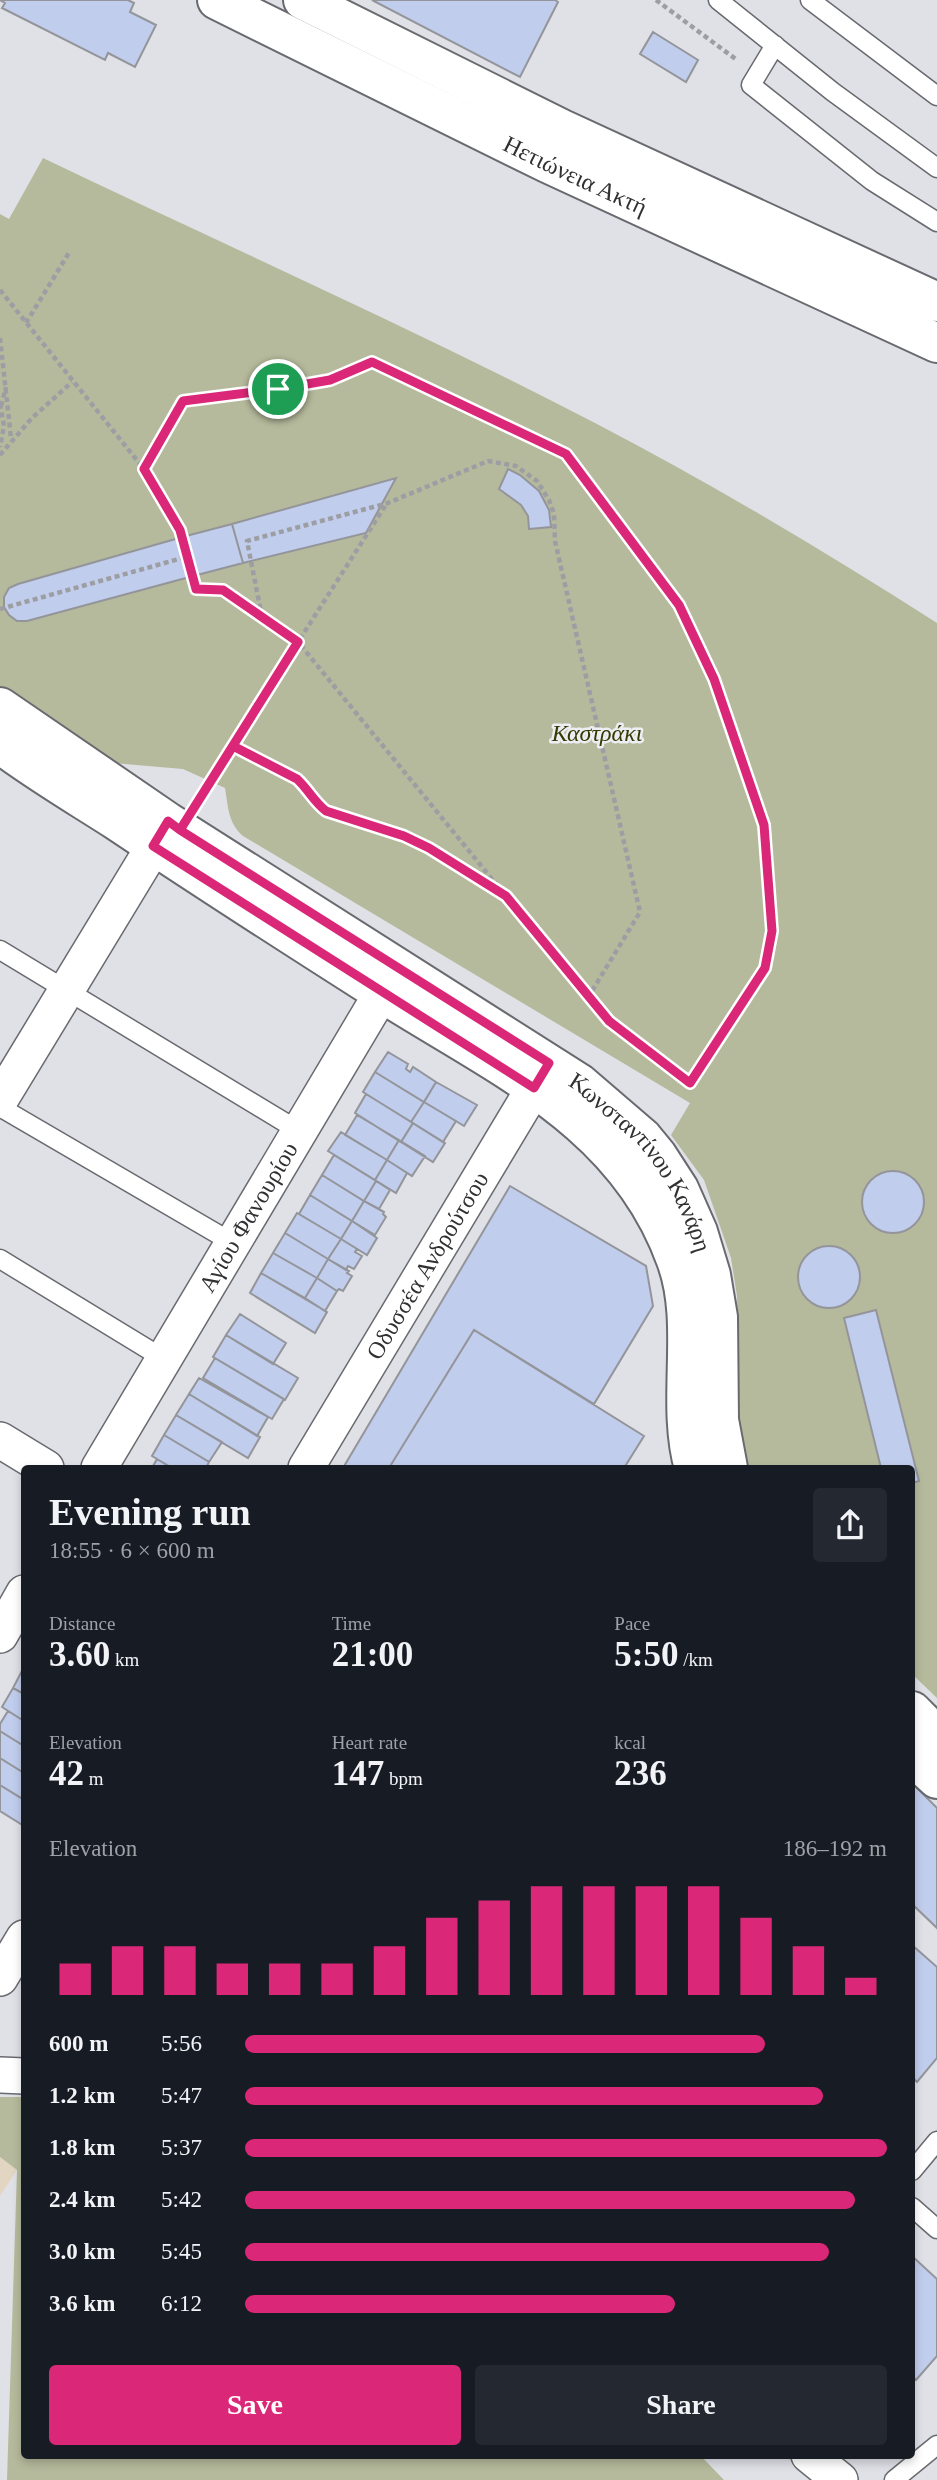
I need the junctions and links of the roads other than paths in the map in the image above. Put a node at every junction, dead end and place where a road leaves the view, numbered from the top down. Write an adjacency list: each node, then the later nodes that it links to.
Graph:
1 (218, 0): 10 (street, Ηετιώνεια Ακτή)
2 (303, 0): 9 (street, Ηετιώνεια Ακτή)
3 (718, 0): 5 (lane)
4 (810, 0): 6 (lane)
5 (775, 45): 7 (lane); 8 (lane)
6 (937, 96)
7 (937, 168)
8 (937, 222)
9 (937, 302)
10 (937, 343)
11 (0, 707): 13 (street, Κωνσταντίνου Κανάρη)
12 (0, 744): 13 (street, Κωνσταντίνου Κανάρη)
13 (167, 832): 15 (street, Κωνσταντίνου Κανάρη); 16 (street)
14 (0, 950): 16 (lane)
15 (390, 980): 17 (street, Κωνσταντίνου Κανάρη); 20 (street, Αγίου Φανουρίου)
16 (66, 989): 18 (street); 20 (lane)
17 (541, 1075): 27 (street, Οδυσσέα Ανδρούτσου); 28 (street, Κωνσταντίνου Κανάρη); 29 (street, Κωνσταντίνου Κανάρη)
18 (0, 1100)
19 (0, 1107): 21 (lane)
20 (299, 1131): 21 (street, Αγίου Φανουρίου)
21 (233, 1243): 23 (street, Αγίου Φανουρίου)
22 (0, 1259): 23 (lane)
23 (164, 1359): 26 (street, Αγίου Φανουρίου)
24 (0, 1440): 25 (street)
25 (41, 1465)
26 (101, 1465)
27 (308, 1465)
28 (694, 1465)
29 (727, 1465)
30 (915, 1714): 31 (street)
31 (937, 1735)
32 (915, 1759): 33 (street)
33 (937, 1779)
34 (21, 1943): 35 (street)
35 (0, 1978)
36 (0, 2075): 37 (street)
37 (21, 2076)
38 (937, 2141): 39 (lane)
39 (915, 2167)
40 (915, 2210): 41 (lane)
41 (937, 2229)
42 (937, 2445): 45 (lane)
43 (814, 2459): 44 (street)
44 (840, 2480)
45 (894, 2480)

